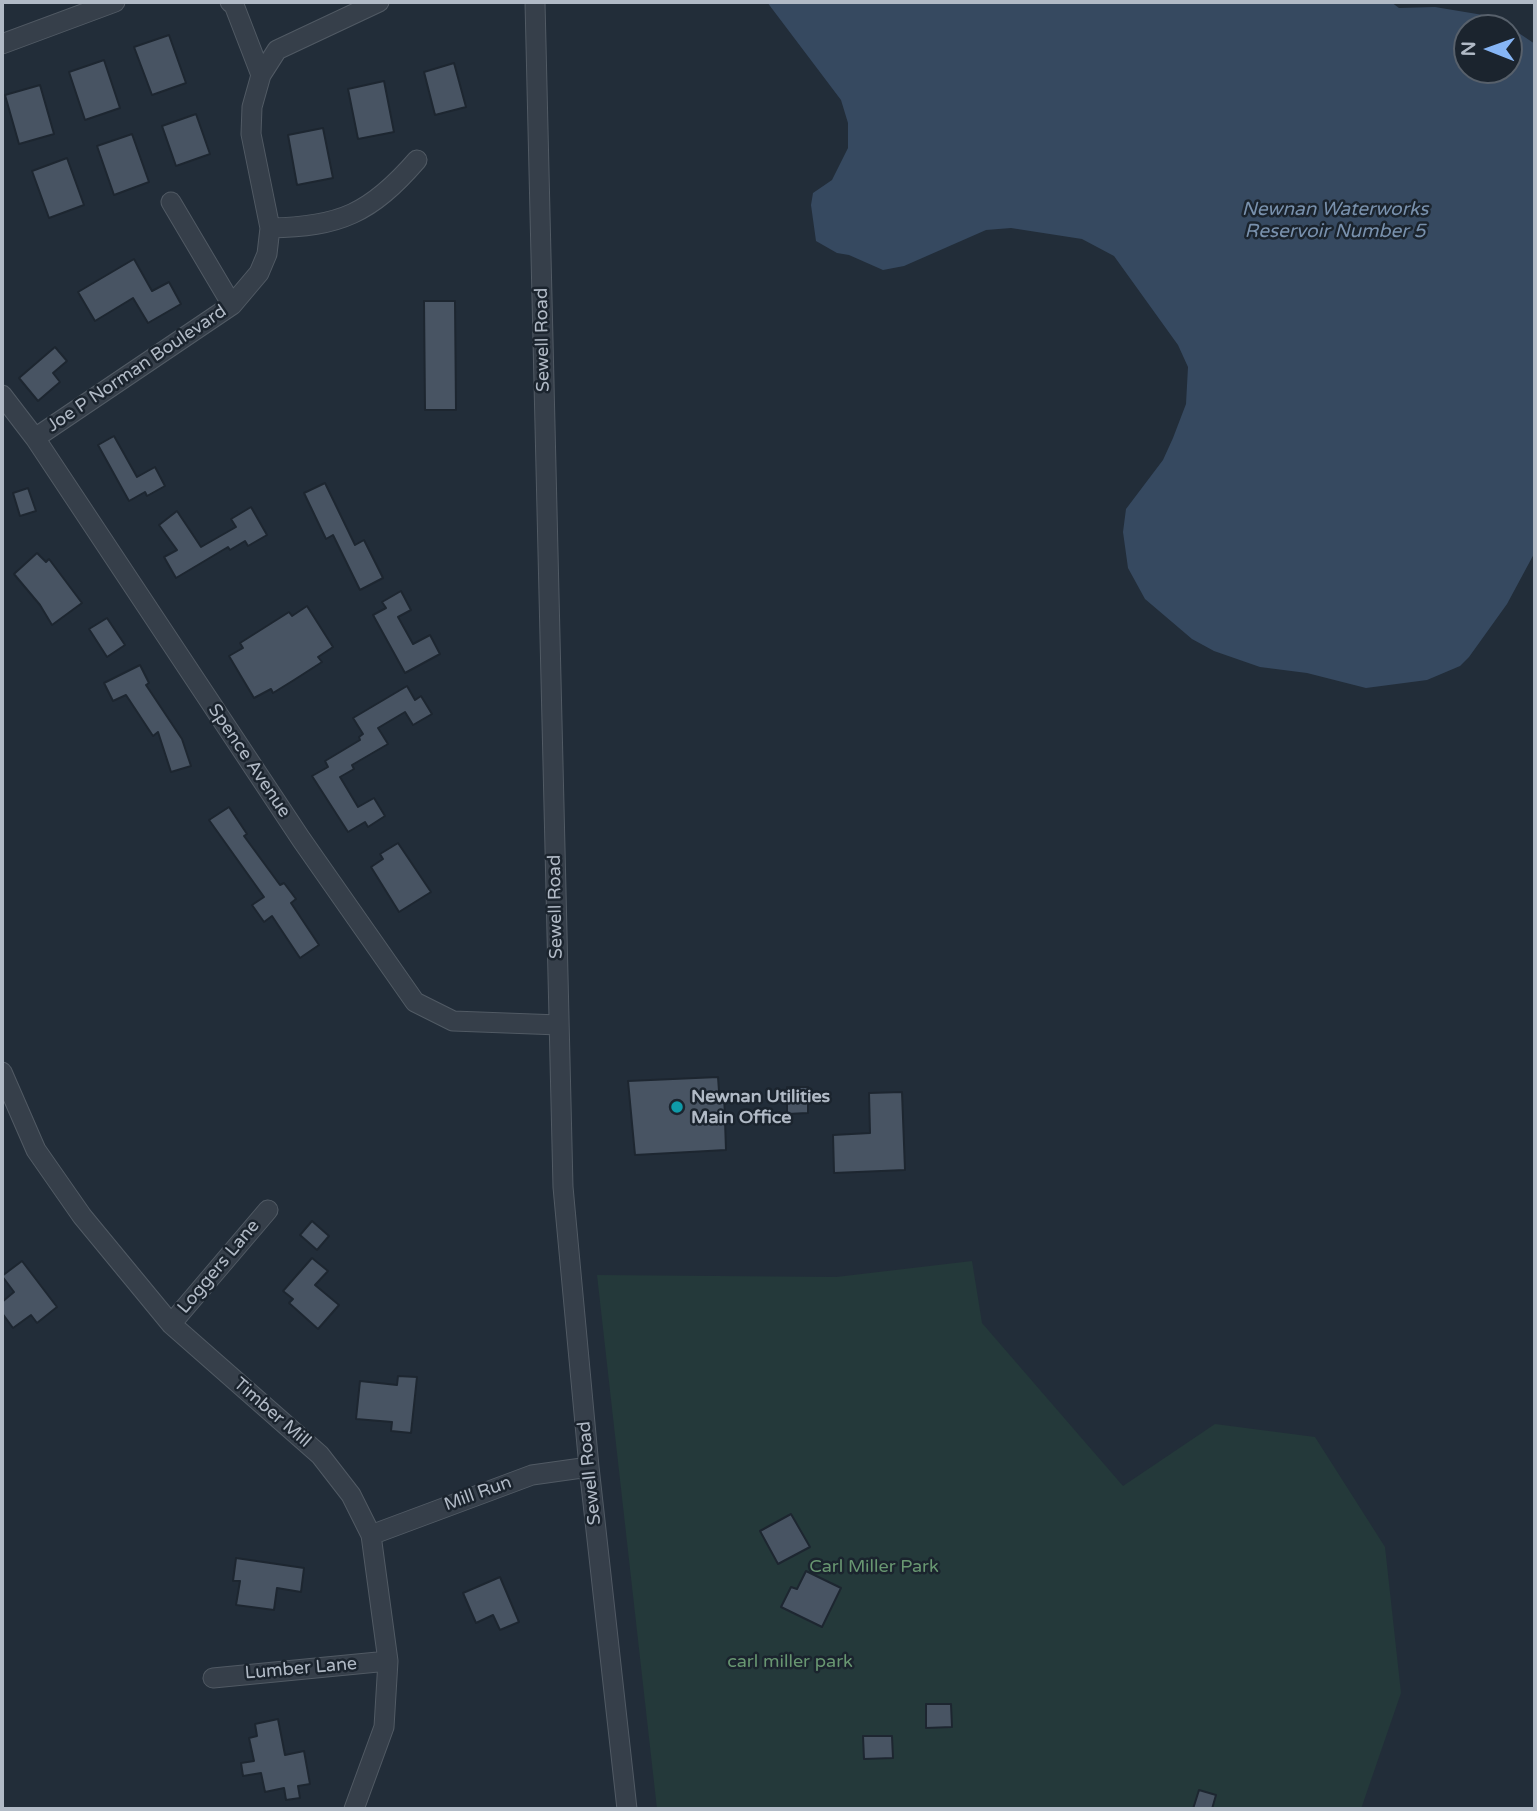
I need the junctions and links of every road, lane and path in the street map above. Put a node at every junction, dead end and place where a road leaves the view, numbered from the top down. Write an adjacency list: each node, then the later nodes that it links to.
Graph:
1 (115, 2): 5 (street)
2 (230, 2): 6 (street)
3 (379, 2): 6 (street, Joe P Norman Boulevard)
4 (535, 2): 13 (street, Sewell Road)
5 (2, 44)
6 (261, 75): 9 (street, Joe P Norman Boulevard)
7 (417, 160): 9 (street)
8 (171, 202): 10 (street)
9 (270, 228): 10 (street, Joe P Norman Boulevard)
10 (232, 305): 12 (street, Joe P Norman Boulevard)
11 (2, 395): 12 (street, Spence Avenue)
12 (35, 438): 13 (street, Spence Avenue)
13 (559, 1025): 17 (street, Sewell Road)
14 (2, 1072): 16 (street, Timber Mill)
15 (268, 1210): 16 (street, Loggers Lane)
16 (171, 1324): 18 (street, Timber Mill)
17 (589, 1467): 18 (street, Mill Run); 22 (street, Sewell Road)
18 (371, 1535): 19 (street, Timber Mill)
19 (388, 1661): 20 (street, Lumber Lane); 21 (street, Timber Mill)
20 (213, 1678)
21 (354, 1809)
22 (627, 1809)

